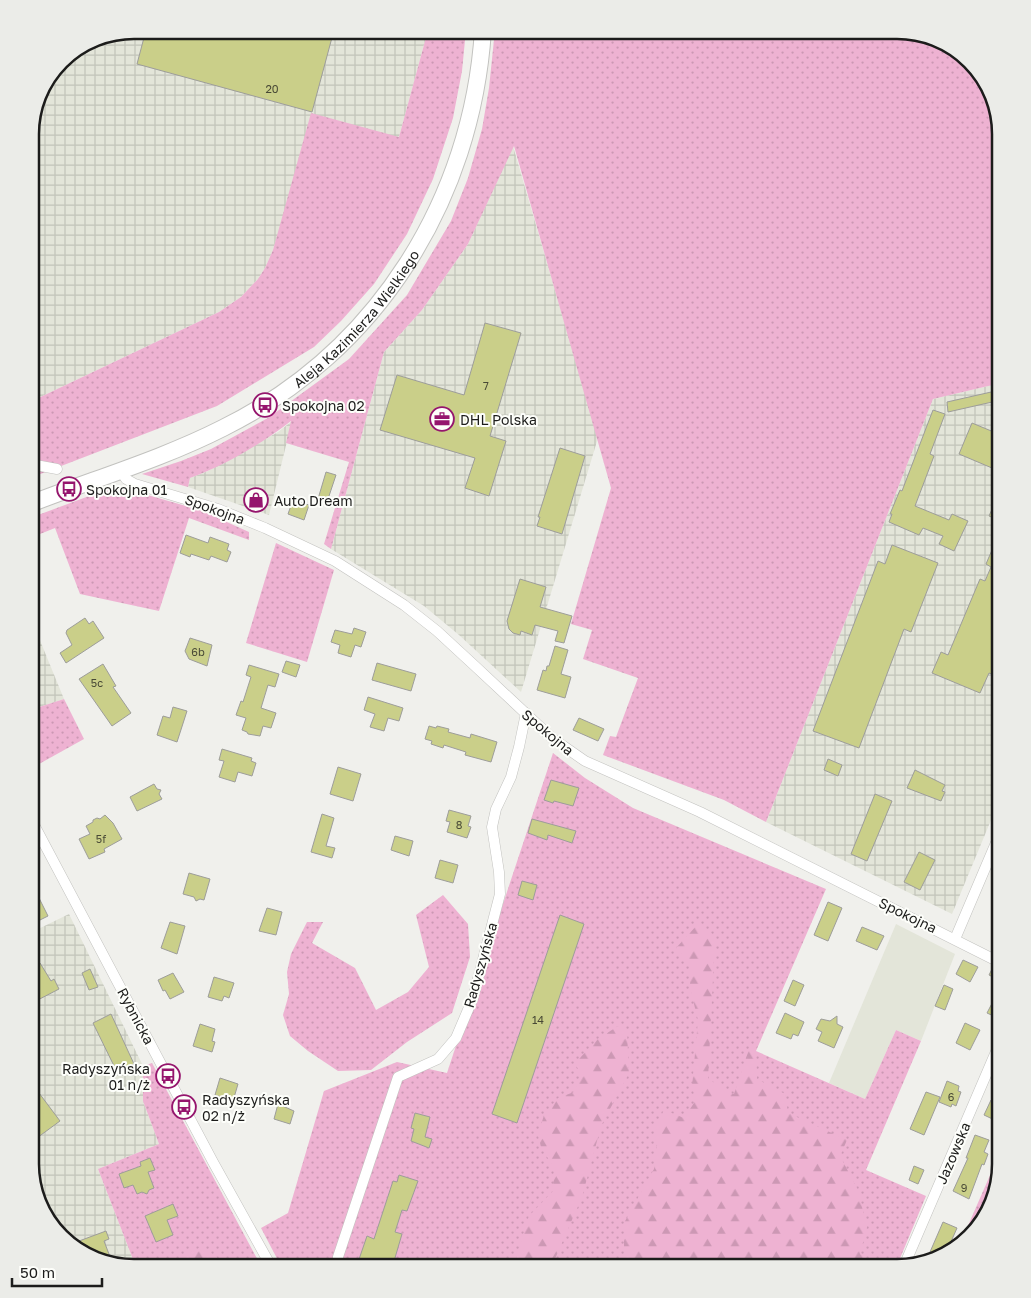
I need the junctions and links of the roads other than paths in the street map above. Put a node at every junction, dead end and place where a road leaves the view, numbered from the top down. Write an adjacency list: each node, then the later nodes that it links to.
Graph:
1 (482, 39): 4 (main road, Aleja Kazimierza Wielkiego)
2 (39, 466): 3 (street)
3 (58, 469)
4 (120, 470): 5 (main road, Aleja Kazimierza Wielkiego); 6 (street, Spokojna)
5 (39, 501)
6 (526, 713): 9 (street, Spokojna); 14 (street, Radyszyńska)
7 (39, 834): 13 (street, Rybnicka)
8 (992, 852): 9 (street)
9 (955, 939): 10 (street, Spokojna)
10 (992, 958)
11 (992, 1061): 12 (street, Jazowska)
12 (907, 1258)
13 (267, 1259)
14 (338, 1259)

